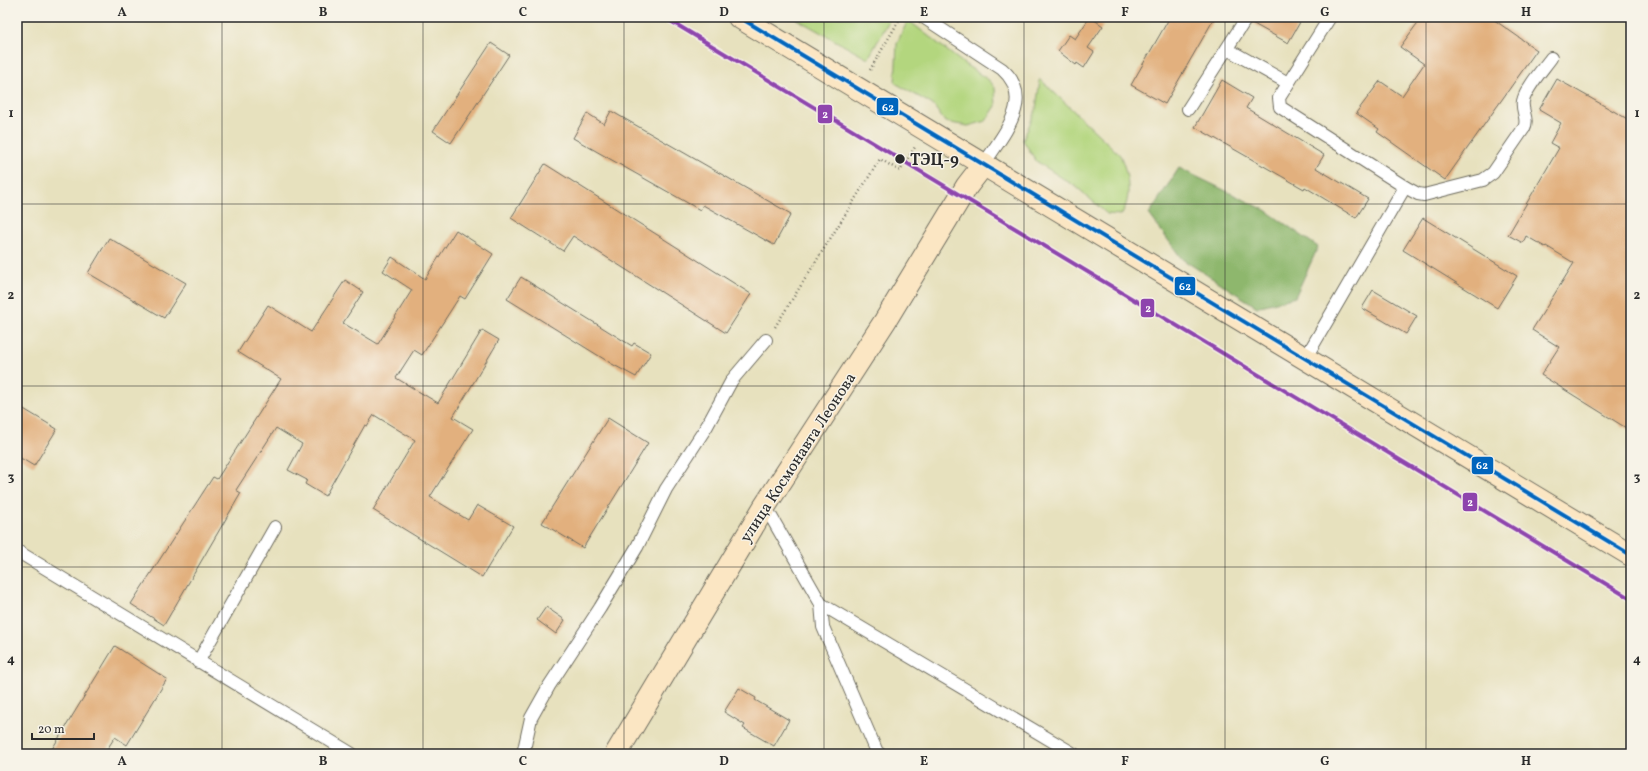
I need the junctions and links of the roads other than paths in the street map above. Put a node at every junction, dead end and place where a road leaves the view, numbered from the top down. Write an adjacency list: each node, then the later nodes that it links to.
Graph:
1 (739, 17): 9 (street)
2 (923, 17): 9 (lane)
3 (1247, 17): 5 (lane)
4 (1330, 17): 7 (lane)
5 (1227, 49): 7 (lane); 8 (lane)
6 (1551, 58): 10 (lane)
7 (1288, 83): 10 (lane)
8 (1188, 109)
9 (984, 164): 12 (street); 13 (street, улица Космонавта Леонова)
10 (1405, 187): 12 (lane)
11 (766, 340): 21 (lane)
12 (1305, 359): 16 (street)
13 (765, 506): 17 (lane); 22 (street, улица Космонавта Леонова)
14 (276, 527): 18 (lane)
15 (17, 551): 18 (lane)
16 (1631, 555)
17 (820, 604): 19 (lane); 23 (lane)
18 (198, 662): 20 (lane)
19 (878, 753)
20 (352, 754)
21 (523, 754)
22 (616, 754)
23 (1074, 754)

